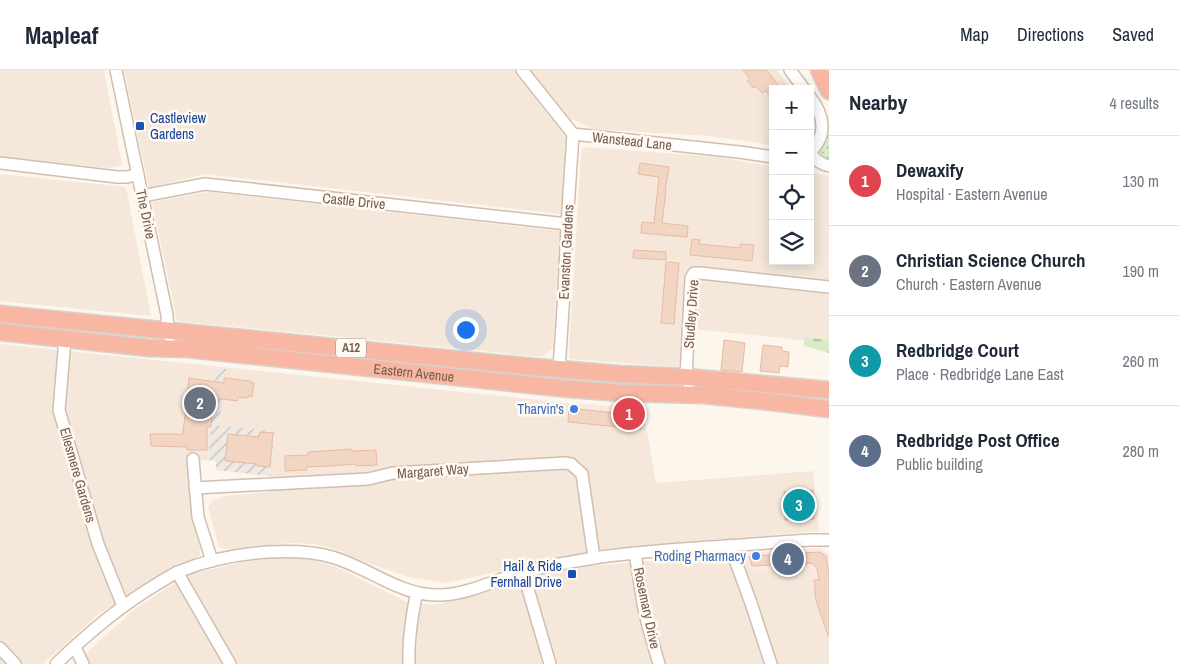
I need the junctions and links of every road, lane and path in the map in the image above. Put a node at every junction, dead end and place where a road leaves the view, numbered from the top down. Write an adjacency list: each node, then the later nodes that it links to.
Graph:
1 (116, 70): 14 (street, The Drive)
2 (522, 70): 8 (street, Wanstead Lane)
3 (790, 70): 5 (street)
4 (819, 70): 6 (highway)
5 (801, 85)
6 (829, 91)
7 (814, 104): 9 (street)
8 (573, 134): 10 (street, Wanstead Lane); 16 (street, Evanston Gardens)
9 (814, 148)
10 (769, 156)
11 (814, 158): 13 (street)
12 (0, 163): 14 (street)
13 (829, 166)
14 (138, 174): 15 (street, The Drive)
15 (142, 196): 16 (street, Castle Drive); 19 (street, The Drive)
16 (567, 224): 23 (street, Evanston Gardens)
17 (829, 286): 24 (street, Studley Drive)
18 (0, 314): 19 (highway, Eastern Avenue / A12)
19 (168, 330): 22 (street); 23 (highway, Eastern Avenue / A12)
20 (0, 332): 21 (highway, Eastern Avenue / A12)
21 (65, 339): 22 (highway, Eastern Avenue / A12); 38 (street, Ellesmere Gardens)
22 (188, 349): 26 (highway, Eastern Avenue / A12)
23 (559, 369): 24 (highway, Eastern Avenue / A12)
24 (686, 377): 25 (highway, Eastern Avenue / A12); 26 (street)
25 (829, 390)
26 (763, 401): 27 (highway, Eastern Avenue / A12)
27 (829, 409)
28 (193, 459): 29 (street)
29 (195, 488): 33 (street, Margaret Way); 34 (street)
30 (829, 540): 31 (street)
31 (730, 546): 32 (street); 48 (street)
32 (635, 553): 33 (street); 47 (street, Rosemary Drive)
33 (594, 558): 36 (street)
34 (212, 561): 35 (street); 37 (street)
35 (177, 572): 38 (street); 44 (street)
36 (523, 572): 37 (street); 46 (street)
37 (417, 593): 45 (street)
38 (123, 606): 39 (street)
39 (74, 646): 42 (street); 43 (street)
40 (0, 648): 41 (street)
41 (15, 664)
42 (56, 664)
43 (83, 664)
44 (230, 664)
45 (410, 664)
46 (550, 664)
47 (659, 664)
48 (771, 664)

